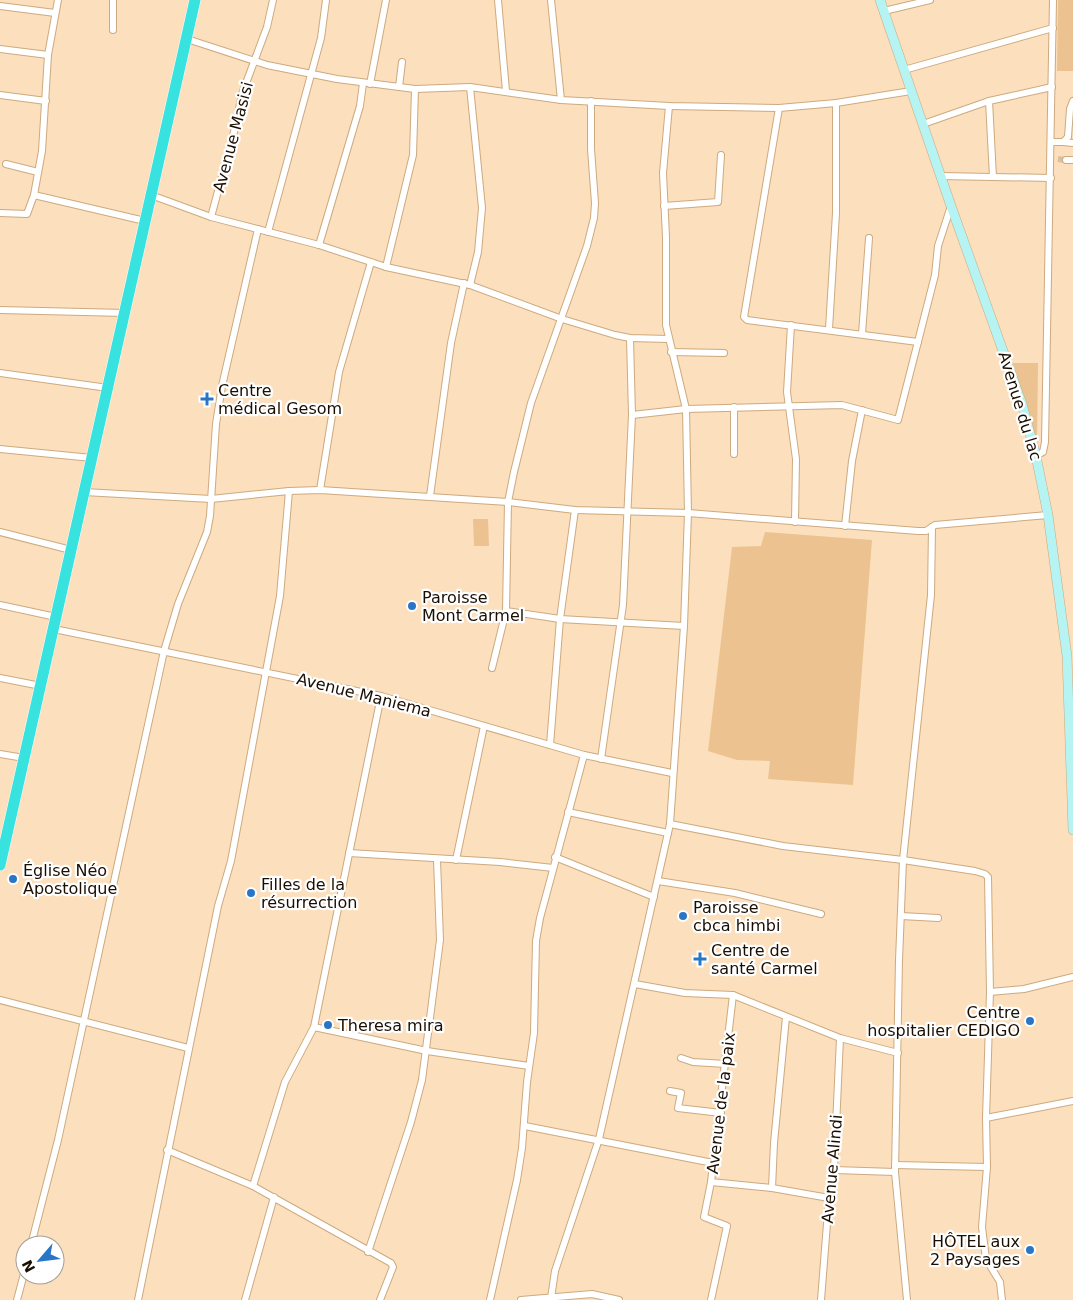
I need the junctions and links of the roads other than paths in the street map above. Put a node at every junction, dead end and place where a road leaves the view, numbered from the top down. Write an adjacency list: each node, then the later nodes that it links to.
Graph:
1 (58, 0): 14 (street)
2 (113, 0): 16 (street)
3 (195, 0): 17 (highway)
4 (273, 0): 20 (street, Avenue Masisi)
5 (326, 0): 23 (street)
6 (386, 0): 24 (street)
7 (498, 0): 29 (street)
8 (551, 0): 33 (street)
9 (880, 0): 13 (main road, Avenue du lac)
10 (930, 0): 13 (street)
11 (1053, 0): 15 (street)
12 (0, 6): 14 (street)
13 (884, 11): 22 (main road, Avenue du lac)
14 (56, 13): 19 (street)
15 (1052, 28): 22 (street); 27 (street)
16 (113, 30)
17 (186, 39): 20 (street); 50 (highway)
18 (0, 49): 19 (street)
19 (48, 55): 32 (street)
20 (256, 61): 23 (street); 54 (street, Avenue Masisi)
21 (402, 62): 25 (street)
22 (904, 70): 30 (main road, Avenue du lac)
23 (312, 74): 24 (street); 57 (street)
24 (367, 83): 25 (street); 59 (street)
25 (399, 87): 28 (street)
26 (470, 87): 28 (street); 29 (street); 62 (street)
27 (1052, 87): 35 (street); 42 (street)
28 (415, 89): 61 (street)
29 (506, 91): 33 (street)
30 (911, 91): 37 (street); 40 (main road, Avenue du lac)
31 (0, 95): 32 (street)
32 (46, 100): 45 (street)
33 (561, 100): 34 (street)
34 (591, 101): 38 (street); 65 (street)
35 (989, 101): 40 (street); 47 (street)
36 (1073, 101): 41 (street)
37 (836, 103): 39 (street); 67 (street)
38 (669, 106): 39 (street); 51 (street)
39 (779, 108): 66 (street)
40 (923, 124): 46 (main road, Avenue du lac)
41 (1069, 139): 42 (street)
42 (1051, 142): 48 (street)
43 (721, 155): 51 (street)
44 (6, 164): 45 (street)
45 (38, 172): 49 (street)
46 (940, 176): 47 (street); 52 (main road, Avenue du lac)
47 (992, 177): 48 (street)
48 (1051, 178): 83 (street)
49 (34, 195): 53 (street); 55 (street)
50 (151, 195): 54 (street); 55 (highway)
51 (664, 206): 70 (street)
52 (951, 206): 71 (street); 83 (main road, Avenue du lac)
53 (0, 213)
54 (211, 217): 56 (street)
55 (145, 222): 64 (highway)
56 (258, 229): 57 (street); 89 (street)
57 (268, 232): 59 (street)
58 (869, 238): 68 (street)
59 (319, 245): 60 (street)
60 (371, 262): 61 (street); 85 (street)
61 (386, 267): 62 (street)
62 (467, 284): 65 (street); 88 (street)
63 (0, 310): 64 (street)
64 (125, 312): 75 (highway)
65 (562, 319): 69 (street); 90 (street)
66 (791, 325): 67 (street); 76 (street)
67 (829, 329): 68 (street)
68 (862, 334): 71 (street)
69 (630, 338): 70 (street); 80 (street)
70 (668, 339): 72 (street)
71 (918, 342): 79 (street)
72 (671, 352): 73 (street); 78 (street)
73 (724, 353)
74 (0, 373): 75 (street)
75 (108, 388): 84 (highway)
76 (788, 405): 77 (street); 79 (street); 95 (street)
77 (734, 407): 78 (street); 82 (street)
78 (686, 409): 80 (street); 93 (street)
79 (862, 410): 96 (street)
80 (632, 414): 92 (street)
81 (0, 449): 84 (street)
82 (734, 454)
83 (1036, 456): 94 (main road, Avenue du lac)
84 (92, 458): 87 (highway)
85 (320, 490): 86 (street); 88 (street)
86 (289, 491): 89 (street); 108 (street)
87 (84, 492): 89 (street); 99 (highway)
88 (430, 496): 90 (street)
89 (212, 499): 106 (street)
90 (508, 502): 91 (street); 101 (street)
91 (575, 510): 92 (street); 102 (street)
92 (629, 512): 93 (street); 104 (street)
93 (688, 513): 95 (street); 105 (street)
94 (1048, 515): 97 (street); 121 (main road, Avenue du lac)
95 (795, 522): 96 (street)
96 (845, 526): 97 (street)
97 (932, 527): 128 (street)
98 (0, 532): 99 (street)
99 (71, 550): 103 (highway)
100 (0, 605): 103 (street, Avenue Maniema)
101 (506, 611): 102 (street); 107 (street)
102 (560, 619): 104 (street); 113 (street)
103 (55, 623): 106 (street, Avenue Maniema); 110 (highway)
104 (620, 624): 105 (street); 117 (street)
105 (684, 626): 118 (street)
106 (164, 651): 108 (street, Avenue Maniema); 142 (street)
107 (492, 668)
108 (267, 672): 111 (street, Avenue Maniema); 145 (street)
109 (0, 678): 110 (street)
110 (40, 686): 116 (highway)
111 (381, 696): 112 (street, Avenue Maniema); 124 (street)
112 (484, 726): 113 (street, Avenue Maniema); 127 (street)
113 (550, 745): 115 (street, Avenue Maniema)
114 (0, 754): 116 (street)
115 (584, 755): 117 (street, Avenue Maniema); 119 (street)
116 (24, 758): 123 (highway)
117 (601, 759): 118 (street, Avenue Maniema)
118 (672, 773): 120 (street)
119 (568, 812): 122 (street); 125 (street)
120 (670, 824): 122 (street); 128 (street)
121 (1073, 830)
122 (668, 833): 131 (street)
123 (2, 850): 129 (highway)
124 (349, 853): 126 (street); 143 (street)
125 (555, 857): 130 (street); 132 (street)
126 (437, 860): 127 (street); 146 (street)
127 (456, 860): 130 (street)
128 (903, 860): 134 (street); 138 (street)
129 (0, 865)
130 (552, 868): 150 (street)
131 (658, 881): 132 (street); 133 (street)
132 (654, 897): 137 (street)
133 (821, 914)
134 (901, 916): 135 (street); 147 (street)
135 (938, 918)
136 (1073, 977): 138 (street)
137 (635, 984): 139 (street); 156 (street)
138 (990, 992): 154 (street)
139 (733, 996): 141 (street); 149 (street, Avenue de la paix)
140 (0, 1000): 142 (street)
141 (786, 1017): 144 (street); 164 (street)
142 (82, 1021): 145 (street); 167 (street)
143 (314, 1027): 146 (street); 163 (street)
144 (840, 1038): 147 (street); 161 (street, Avenue Alindi)
145 (188, 1048): 157 (street)
146 (427, 1051): 150 (street); 168 (street)
147 (898, 1053): 160 (street)
148 (681, 1058): 149 (street)
149 (726, 1064): 153 (street, Avenue de la paix)
150 (529, 1066): 155 (street)
151 (670, 1091): 153 (street)
152 (1073, 1101): 154 (street)
153 (721, 1113): 158 (street, Avenue de la paix)
154 (986, 1118): 159 (street)
155 (525, 1126): 156 (street); 176 (street)
156 (599, 1139): 158 (street); 170 (street)
157 (167, 1150): 163 (street); 173 (street)
158 (713, 1163): 162 (street, Avenue de la paix)
159 (987, 1167): 160 (street); 182 (street)
160 (895, 1169): 161 (street); 181 (street)
161 (834, 1170): 166 (street, Avenue Alindi)
162 (712, 1182): 164 (street, Avenue de la paix); 179 (street)
163 (253, 1186): 165 (street)
164 (772, 1188): 166 (street, Avenue de la paix)
165 (274, 1197): 168 (street); 174 (street)
166 (829, 1198): 180 (street, Avenue Alindi)
167 (34, 1235)
168 (368, 1252): 175 (street)
169 (22, 1285): 172 (street)
170 (551, 1298): 171 (street); 177 (street)
171 (567, 1298): 178 (street)
172 (18, 1300)
173 (138, 1300)
174 (245, 1300)
175 (380, 1300)
176 (490, 1300)
177 (520, 1300)
178 (619, 1300)
179 (711, 1300)
180 (821, 1300)
181 (907, 1300)
182 (1002, 1300)

